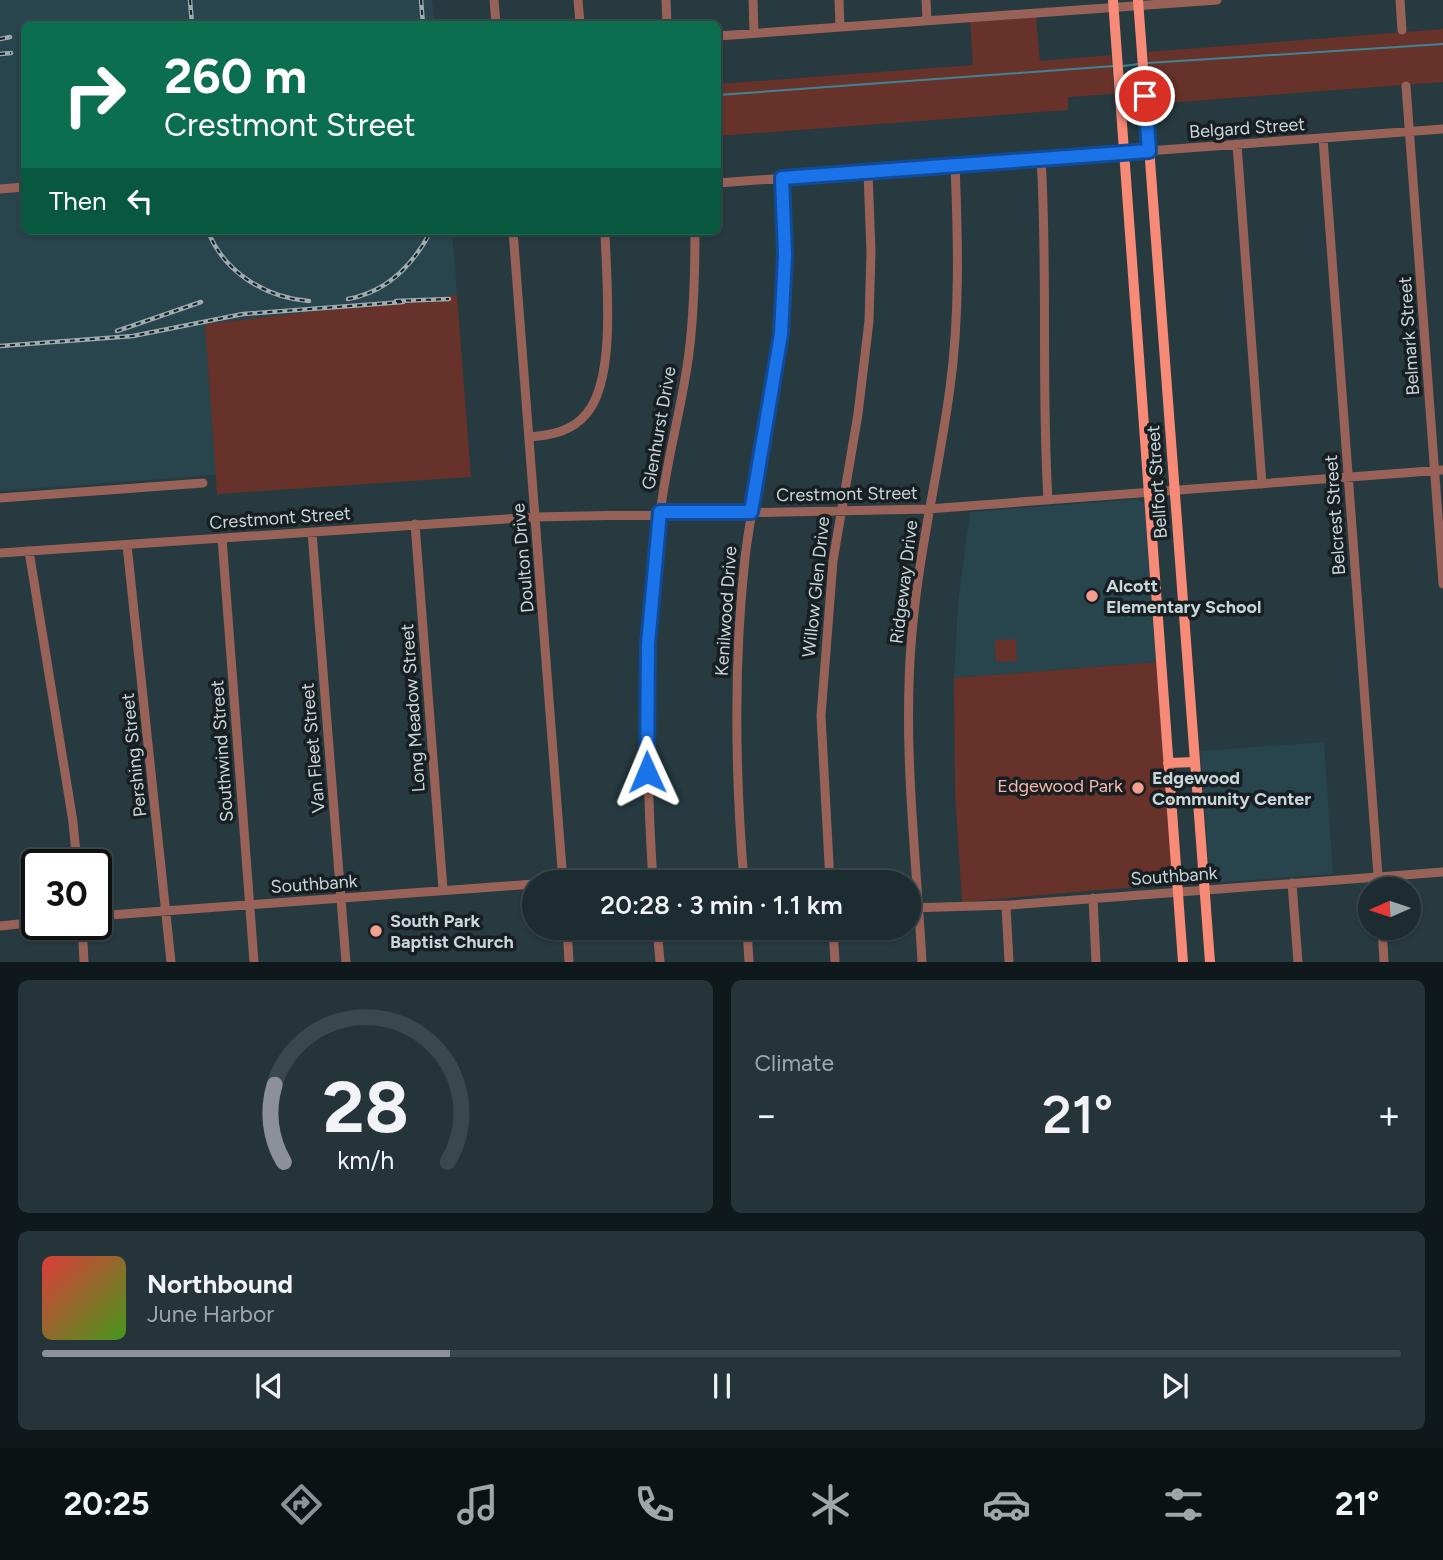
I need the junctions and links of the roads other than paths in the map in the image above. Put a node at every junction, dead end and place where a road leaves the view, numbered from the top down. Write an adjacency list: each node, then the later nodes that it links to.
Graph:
1 (494, 0): 12 (street)
2 (578, 0): 13 (street)
3 (666, 0): 14 (street)
4 (753, 0): 17 (street)
5 (839, 0): 15 (street)
6 (926, 0): 11 (street)
7 (1217, 0): 9 (street)
8 (1399, 0): 16 (street)
9 (1138, 3): 10 (street); 24 (main road, Bellfort Street)
10 (1113, 4): 11 (street); 25 (main road, Bellfort Street)
11 (927, 20): 15 (street)
12 (496, 21)
13 (580, 21)
14 (667, 21)
15 (840, 27): 17 (street)
16 (1402, 30)
17 (754, 33): 18 (street)
18 (721, 36)
19 (1406, 86): 21 (street, Belmark Street)
20 (1443, 129): 21 (street, Belgard Street)
21 (1409, 131): 22 (street, Belgard Street); 37 (street, Belmark Street)
22 (1323, 138): 23 (street, Belgard Street); 38 (street, Belcrest Street)
23 (1237, 144): 24 (street, Belgard Street); 40 (street)
24 (1149, 151): 25 (street, Belgard Street); 41 (main road, Bellfort Street)
25 (1123, 153): 26 (street, Belgard Street); 42 (main road, Bellfort Street)
26 (1041, 158): 27 (street, Belgard Street); 44 (street)
27 (955, 165): 28 (street, Belgard Street); 45 (street, Ridgeway Drive)
28 (868, 172): 29 (street, Belgard Street); 46 (street, Willow Glen Drive)
29 (782, 178): 30 (street, Belgard Street); 48 (street, Kenilwood Drive)
30 (721, 183)
31 (21, 187): 32 (street)
32 (0, 189)
33 (513, 235): 36 (street, Doulton Drive)
34 (605, 235): 36 (street)
35 (695, 235): 47 (street, Glenhurst Drive)
36 (528, 437): 49 (street, Doulton Drive)
37 (1439, 470): 38 (street, Crestmont Street); 56 (street, Belmark Street)
38 (1348, 477): 40 (street, Crestmont Street); 66 (street, Belcrest Street)
39 (203, 483): 43 (street)
40 (1262, 484): 41 (street, Crestmont Street)
41 (1175, 490): 42 (street, Crestmont Street); 57 (main road, Bellfort Street)
42 (1148, 492): 44 (street, Crestmont Street); 58 (main road, Bellfort Street)
43 (0, 498)
44 (1048, 500): 45 (street, Crestmont Street)
45 (929, 509): 46 (street, Crestmont Street); 64 (street, Ridgeway Drive)
46 (840, 510): 48 (street, Crestmont Street); 63 (street, Willow Glen Drive)
47 (660, 512): 48 (street, Crestmont Street); 49 (street, Crestmont Street); 61 (street, Glenhurst Drive)
48 (751, 512): 62 (street, Kenilwood Drive)
49 (535, 517): 50 (street, Crestmont Street); 60 (street, Doulton Drive)
50 (415, 524): 51 (street, Crestmont Street); 70 (street, Long Meadow Street)
51 (312, 532): 52 (street, Crestmont Street); 73 (street, Van Fleet Street)
52 (222, 538): 53 (street, Crestmont Street); 75 (street, Southwind Street)
53 (127, 545): 54 (street, Crestmont Street); 78 (street, Pershing Street)
54 (29, 551): 55 (street, Crestmont Street); 59 (street)
55 (0, 553)
56 (1443, 584)
57 (1195, 762): 58 (main road); 71 (main road, Bellfort Street)
58 (1168, 763): 72 (main road, Bellfort Street)
59 (76, 849)
60 (563, 870)
61 (652, 870)
62 (743, 870)
63 (829, 870)
64 (917, 870)
65 (1443, 872): 66 (street, Southbank)
66 (1378, 877)
67 (1358, 878): 68 (street, Southbank)
68 (1292, 883): 71 (street, Southbank); 102 (street)
69 (522, 885): 70 (street, Southbank)
70 (443, 889): 73 (street, Southbank)
71 (1205, 889): 72 (street, Southbank); 101 (main road, Bellfort Street)
72 (1177, 891): 74 (street, Southbank); 100 (main road, Bellfort Street)
73 (341, 898): 75 (street, Southbank); 92 (street, Van Fleet Street)
74 (1093, 898): 76 (street, Southbank); 99 (street)
75 (249, 905): 78 (street, Southbank); 91 (street, Southwind Street)
76 (1006, 906): 77 (street, Southbank); 98 (street)
77 (921, 909)
78 (167, 912): 79 (street, Southbank); 90 (street, Pershing Street)
79 (112, 915)
80 (21, 924): 81 (street)
81 (0, 926)
82 (83, 940): 89 (street)
83 (568, 940): 93 (street)
84 (658, 940): 94 (street)
85 (748, 940): 95 (street)
86 (834, 940): 96 (street)
87 (921, 940): 97 (street, Ridgeway Drive)
88 (1383, 940): 103 (street)
89 (84, 961)
90 (171, 961)
91 (254, 961)
92 (346, 961)
93 (569, 961)
94 (660, 961)
95 (750, 961)
96 (835, 961)
97 (922, 961)
98 (1009, 961)
99 (1096, 961)
100 (1183, 961)
101 (1210, 961)
102 (1298, 961)
103 (1384, 961)

